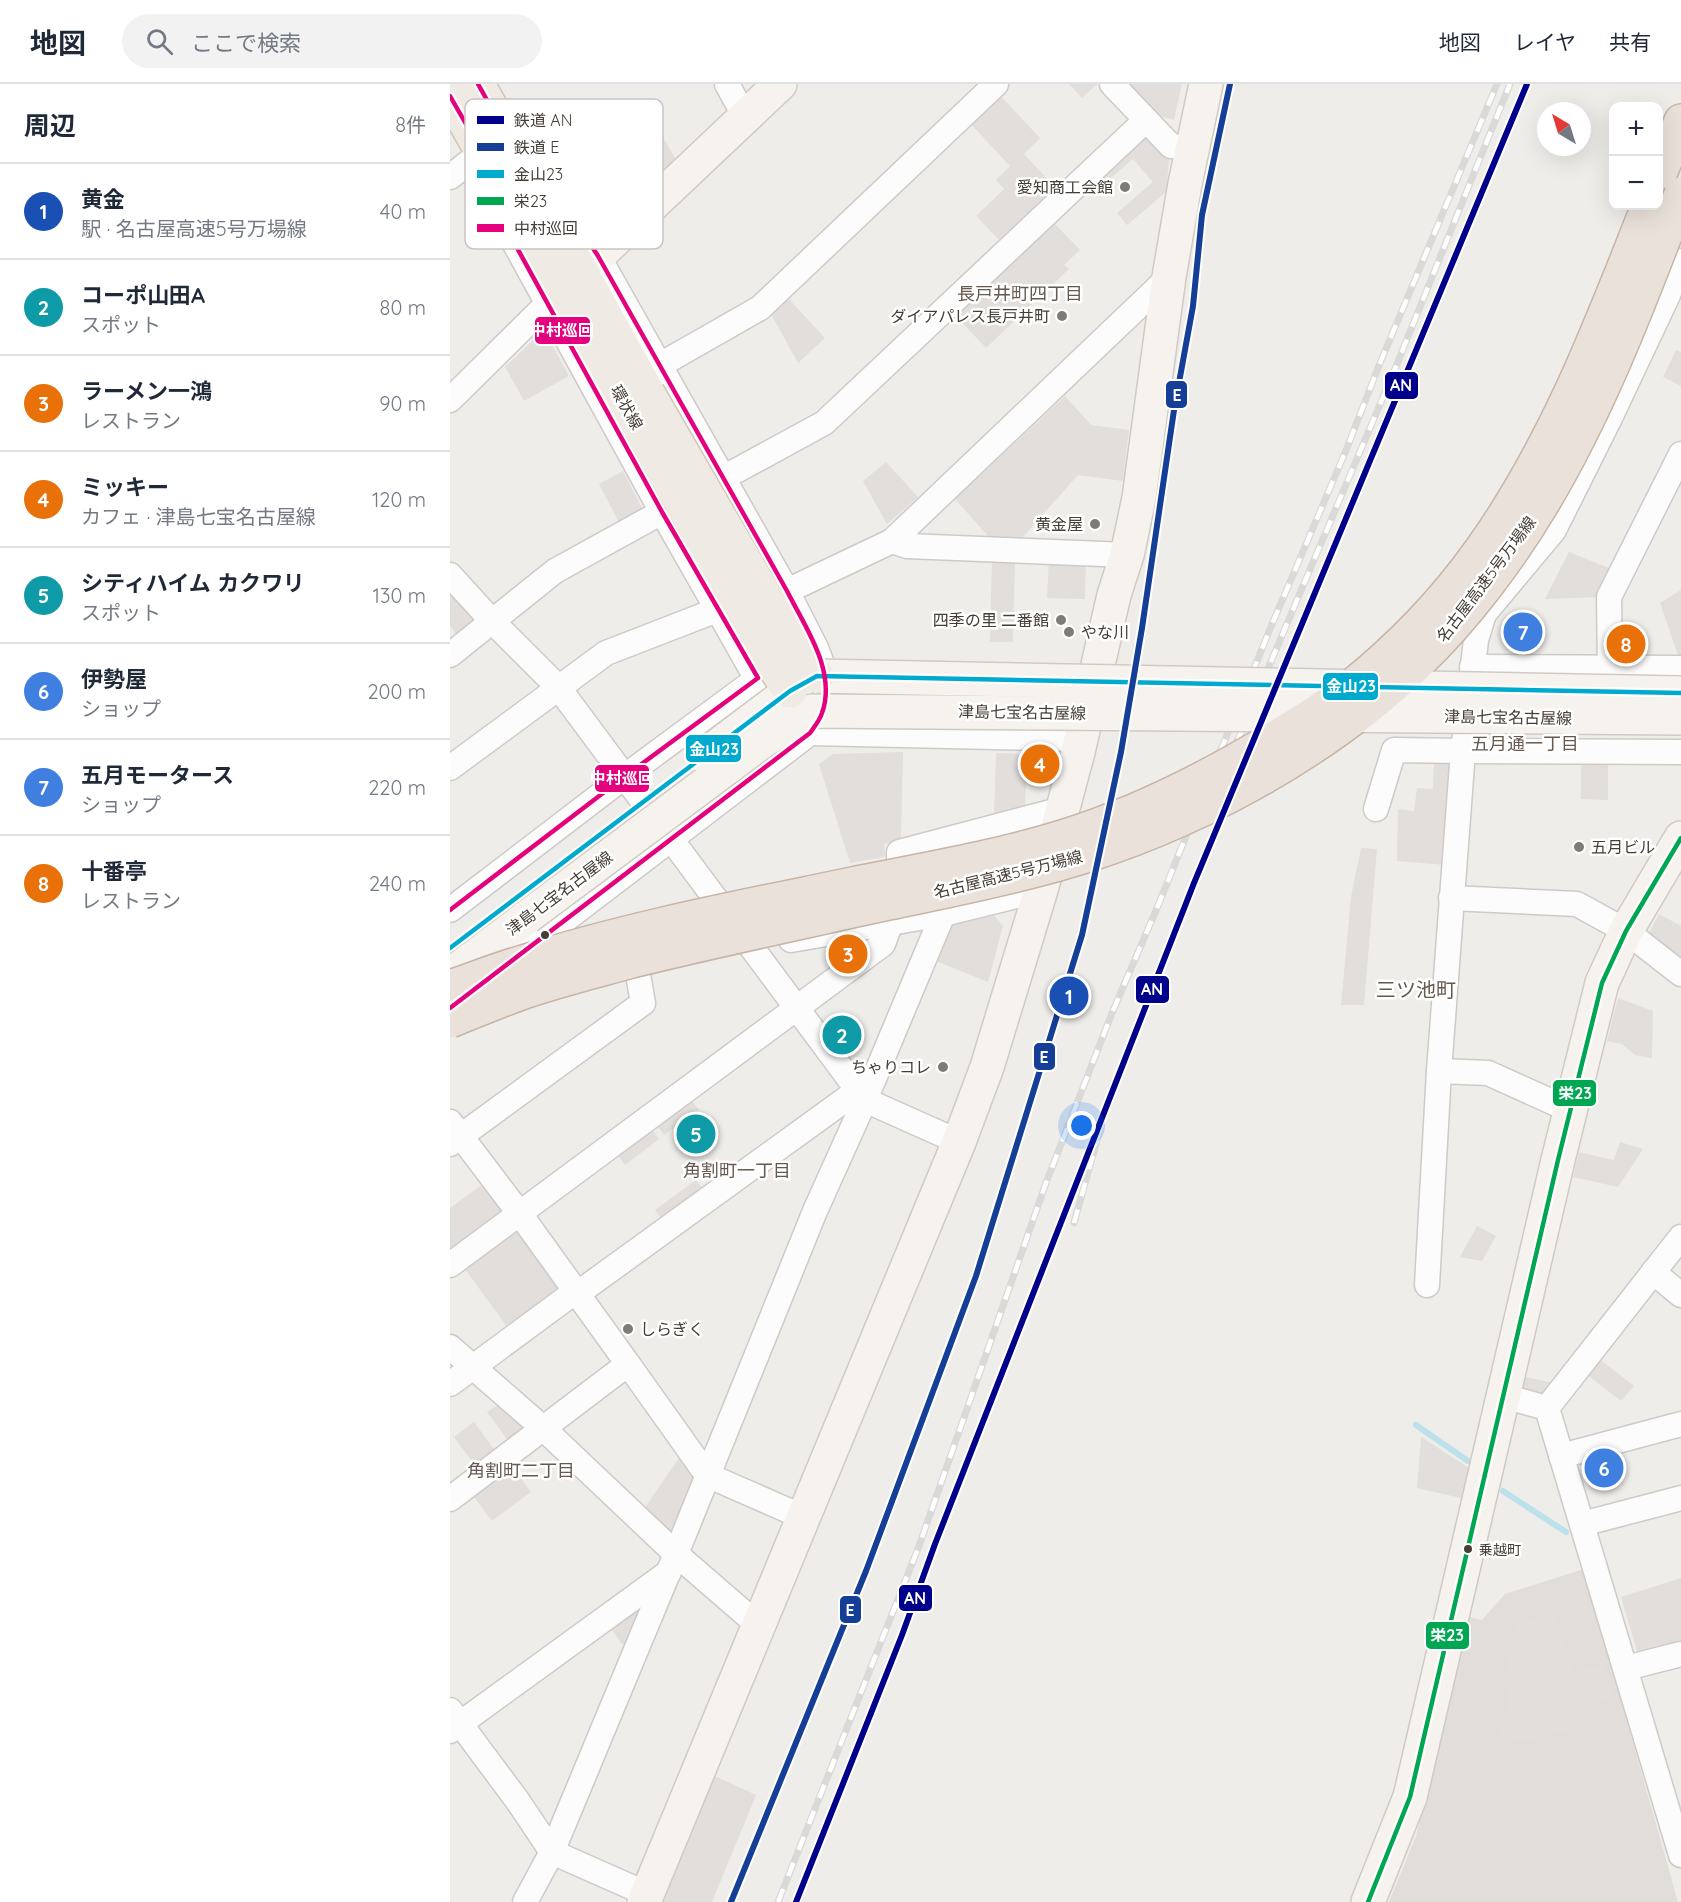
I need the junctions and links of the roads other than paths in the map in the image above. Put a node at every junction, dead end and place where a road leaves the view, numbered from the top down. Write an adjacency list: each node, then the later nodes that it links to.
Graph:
1 (478, 84): 8 (main road, 環状線)
2 (727, 84): 10 (street)
3 (780, 84): 10 (street)
4 (996, 84): 29 (street)
5 (1112, 84): 11 (street)
6 (1206, 84): 13 (street)
7 (450, 96): 9 (main road, 環状線)
8 (482, 99)
9 (465, 112)
10 (746, 117): 18 (street)
11 (1146, 120): 13 (street); 32 (street)
12 (1681, 122): 15 (highway)
13 (1191, 148): 26 (street)
14 (465, 164): 16 (street)
15 (1663, 169)
16 (450, 177)
17 (1681, 194): 74 (highway, 名古屋高速5号万場線, bridge)
18 (663, 195)
19 (1646, 210): 71 (highway, 名古屋高速5号万場線, bridge)
20 (517, 249): 28 (street)
21 (559, 249): 29 (main road, 環状線)
22 (594, 249): 24 (street)
23 (605, 249): 24 (street)
24 (598, 256): 29 (street)
25 (1681, 261): 27 (street)
26 (1169, 277): 34 (street); 35 (street)
27 (1675, 298): 42 (street)
28 (547, 304): 30 (street); 33 (street)
29 (645, 388): 32 (street); 47 (main road, 環状線, bridge)
30 (453, 390)
31 (1681, 454): 43 (street)
32 (723, 478): 37 (street)
33 (662, 512): 38 (street); 39 (street)
34 (892, 541): 35 (street); 37 (street)
35 (1127, 555): 41 (street)
36 (450, 576): 39 (street)
37 (787, 591): 47 (street)
38 (717, 610): 45 (street); 46 (street)
39 (492, 621): 40 (street); 46 (street)
40 (450, 656)
41 (1098, 667): 47 (street); 50 (street)
42 (1472, 667): 43 (street); 51 (street)
43 (1610, 668): 44 (street)
44 (1681, 668)
45 (758, 678): 47 (street); 47 (street); 54 (street)
46 (558, 687): 53 (street); 54 (street)
47 (809, 692): 48 (street, 津島七宝名古屋線, bridge); 49 (street, 津島七宝名古屋線, bridge); 50 (street); 58 (street); 61 (street, 津島七宝名古屋線, bridge)
48 (1681, 693)
49 (1681, 718)
50 (1081, 739): 55 (street)
51 (1463, 751): 52 (street); 56 (street); 60 (street)
52 (1681, 752)
53 (450, 768)
54 (624, 777): 58 (street); 62 (street)
55 (1062, 809): 59 (street); 64 (street)
56 (1376, 809)
57 (1681, 838): 65 (street)
58 (672, 840): 66 (street); 72 (street)
59 (1041, 890): 63 (street); 80 (street)
60 (1451, 898): 65 (street); 76 (street)
61 (521, 909): 67 (street, 津島七宝名古屋線); 70 (street, 津島七宝名古屋線)
62 (450, 910)
63 (943, 914): 64 (street); 77 (street)
64 (896, 921): 66 (street); 73 (street)
65 (1626, 931): 69 (street); 78 (street)
66 (751, 947): 68 (street); 73 (street)
67 (450, 948)
68 (637, 969): 75 (street); 79 (street)
69 (1681, 974)
70 (450, 975)
71 (450, 987)
72 (450, 1008)
73 (796, 1009): 77 (street); 81 (street)
74 (450, 1021)
75 (450, 1027)
76 (1439, 1071): 78 (street); 85 (street)
77 (861, 1096): 80 (street); 86 (street); 97 (street)
78 (1570, 1110): 92 (street)
79 (453, 1134): 81 (street)
80 (959, 1142): 100 (street)
81 (520, 1214): 83 (street); 86 (street)
82 (1681, 1237): 84 (street)
83 (450, 1265)
84 (1653, 1272): 87 (street); 93 (street)
85 (1427, 1285)
86 (577, 1293): 89 (street); 90 (street)
87 (1681, 1295)
88 (450, 1347): 90 (street)
89 (627, 1364): 95 (street); 97 (street)
90 (473, 1367): 91 (street); 95 (street)
91 (450, 1384)
92 (1503, 1396): 93 (street); 112 (street)
93 (1546, 1408): 96 (street)
94 (1681, 1424): 96 (street)
95 (544, 1429): 99 (street); 102 (street)
96 (1561, 1456): 101 (street)
97 (707, 1475): 100 (street); 102 (street)
98 (1681, 1498): 101 (street)
99 (450, 1499)
100 (803, 1517): 103 (street)
101 (1582, 1524): 105 (street)
102 (673, 1563): 103 (street); 106 (street); 108 (street)
103 (758, 1625): 110 (street)
104 (1681, 1654): 105 (street)
105 (1626, 1668): 107 (street)
106 (453, 1722): 108 (street)
107 (1677, 1823): 109 (street)
108 (552, 1852): 110 (street); 111 (street)
109 (1681, 1855)
110 (645, 1898)
111 (525, 1902)
112 (1368, 1902)

